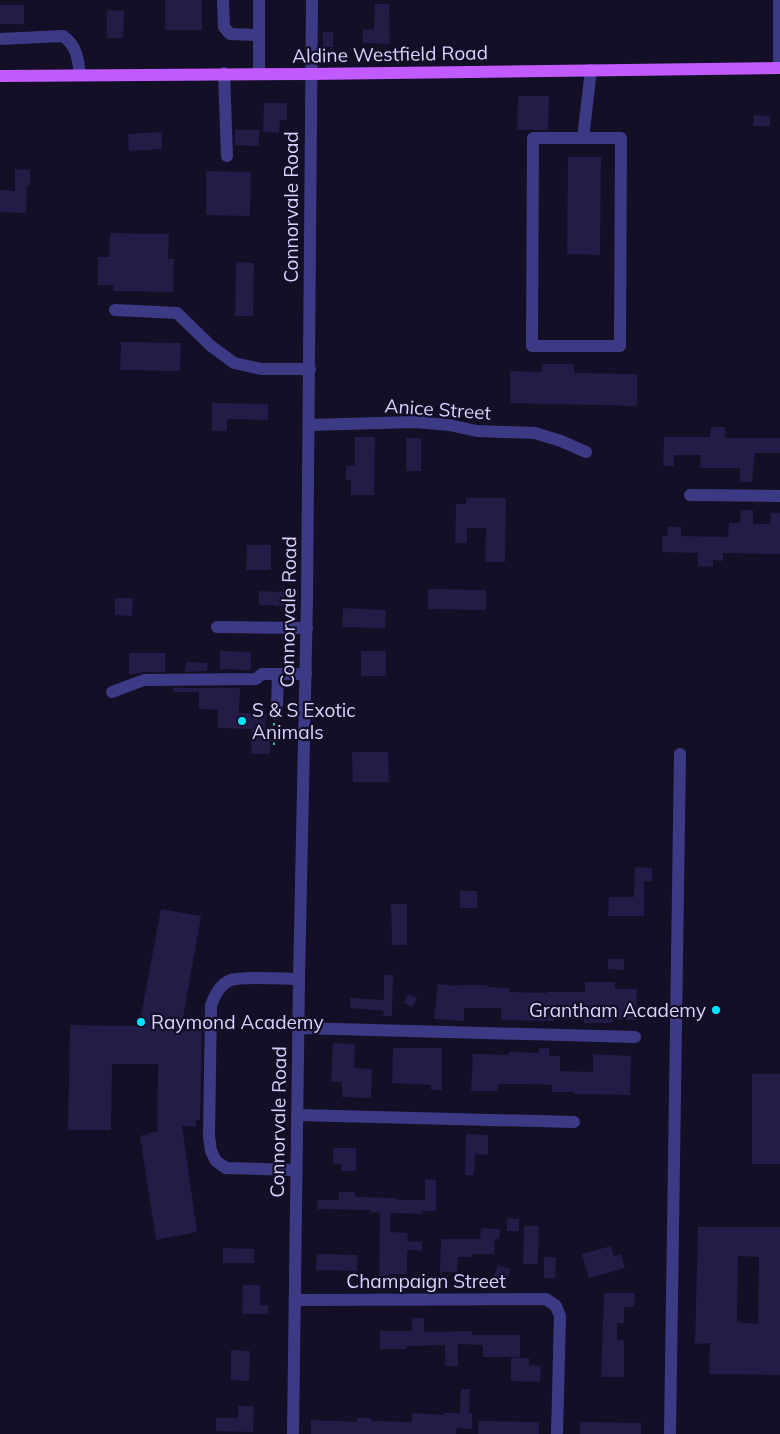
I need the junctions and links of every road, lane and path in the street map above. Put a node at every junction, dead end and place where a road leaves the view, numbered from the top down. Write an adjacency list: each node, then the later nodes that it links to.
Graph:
1 (223, 0): 5 (street)
2 (259, 0): 5 (street)
3 (312, 0): 11 (street, Connorvale Road)
4 (779, 0): 7 (street)
5 (259, 35): 10 (street)
6 (0, 38): 12 (street)
7 (779, 68): 8 (main road, Aldine Westfield Road)
8 (591, 70): 11 (main road, Aldine Westfield Road); 14 (street)
9 (224, 73): 10 (main road, Aldine Westfield Road); 12 (main road, Aldine Westfield Road); 15 (street)
10 (259, 73): 11 (main road, Aldine Westfield Road)
11 (310, 74): 17 (street, Connorvale Road)
12 (80, 75): 13 (main road, Aldine Westfield Road)
13 (0, 76)
14 (583, 138): 14 (street)
15 (227, 156)
16 (115, 310): 17 (street)
17 (310, 369): 18 (street, Connorvale Road)
18 (309, 425): 19 (street, Anice Street); 23 (street, Connorvale Road)
19 (586, 452)
20 (690, 495): 21 (street)
21 (780, 496)
22 (217, 627): 23 (street)
23 (307, 628): 25 (street, Connorvale Road)
24 (278, 674): 25 (street); 26 (street); 27 (street)
25 (306, 674): 30 (street, Connorvale Road)
26 (112, 692)
27 (277, 704): 28 (path)
28 (274, 745)
29 (680, 754): 39 (street)
30 (299, 979): 31 (street, Connorvale Road); 35 (street)
31 (299, 1028): 32 (street); 33 (street, Connorvale Road)
32 (635, 1037)
33 (297, 1115): 34 (street); 35 (street, Connorvale Road)
34 (574, 1122)
35 (296, 1170): 36 (street, Connorvale Road)
36 (295, 1300): 37 (street, Connorvale Road); 38 (street, Champaign Street)
37 (293, 1434)
38 (558, 1434)
39 (670, 1434)

